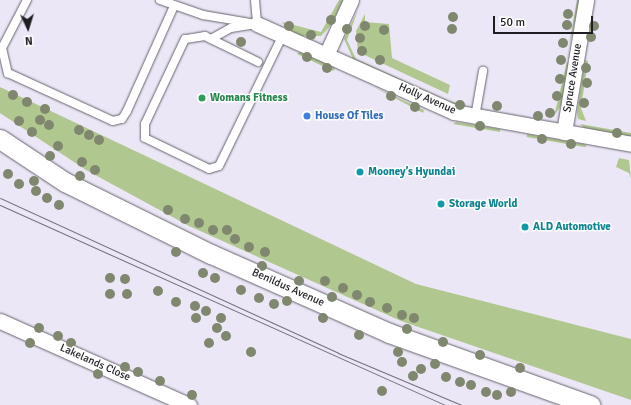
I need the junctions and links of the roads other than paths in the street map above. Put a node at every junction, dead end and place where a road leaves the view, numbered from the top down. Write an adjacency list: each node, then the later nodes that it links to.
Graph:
1 (27, 0): 6 (lane)
2 (160, 0): 6 (lane)
3 (255, 0): 7 (lane)
4 (351, 0): 10 (street)
5 (586, 0): 14 (street, Spruce Avenue)
6 (174, 6): 7 (lane)
7 (257, 24): 8 (street, Holly Avenue); 9 (lane)
8 (283, 35): 9 (lane); 10 (street, Holly Avenue)
9 (211, 39): 11 (lane)
10 (327, 53): 13 (street, Holly Avenue)
11 (258, 62)
12 (483, 70): 13 (lane)
13 (475, 117): 14 (street, Holly Avenue)
14 (564, 132): 16 (street, Holly Avenue)
15 (0, 139): 19 (street, Benildus Avenue)
16 (631, 144)
17 (0, 321): 18 (street, Lakelands Close)
18 (189, 405)
19 (590, 405)

